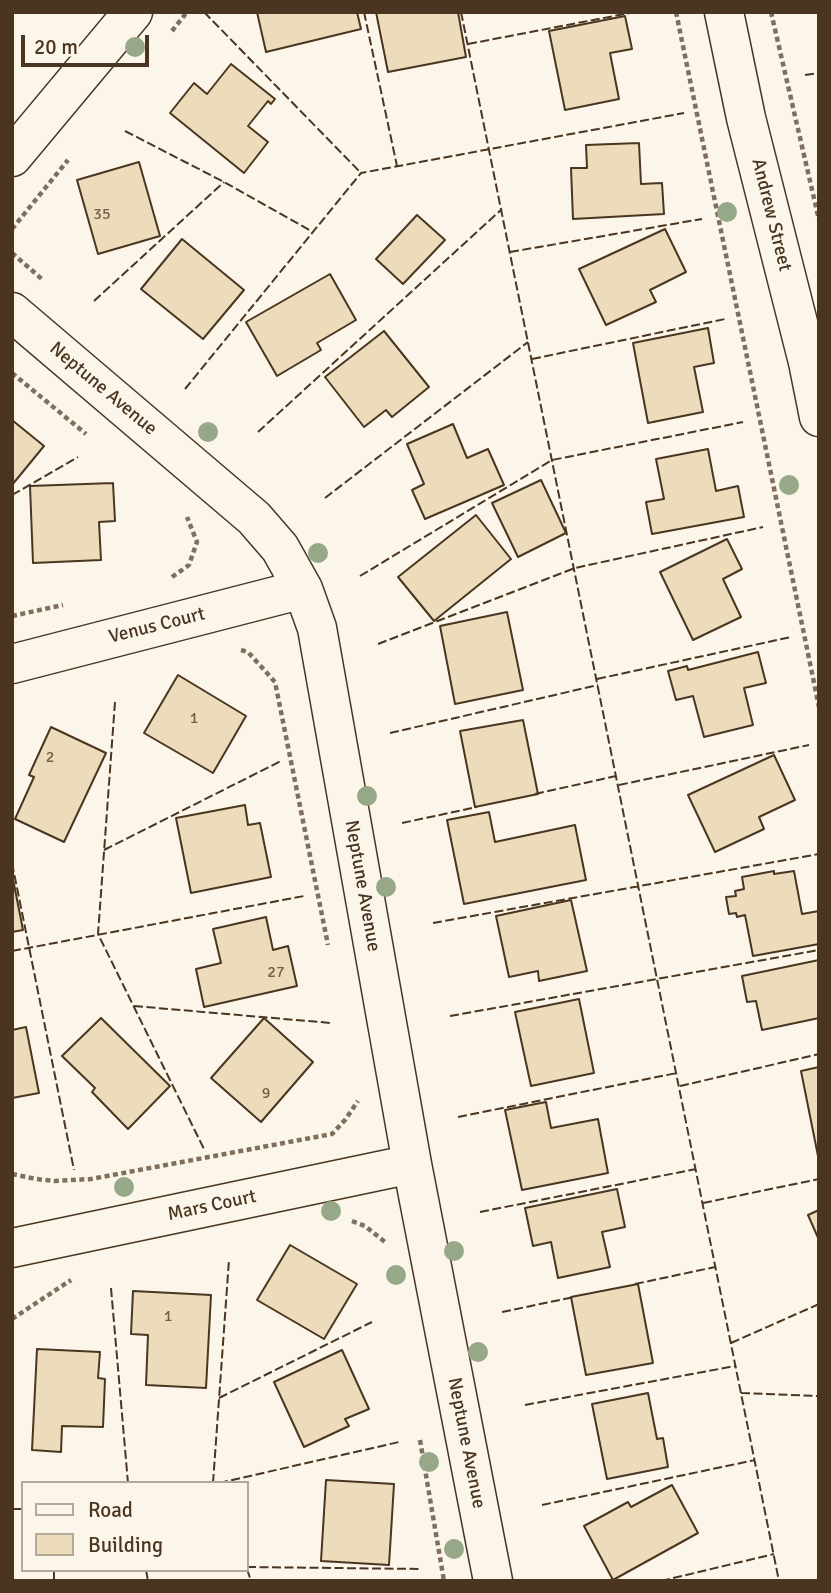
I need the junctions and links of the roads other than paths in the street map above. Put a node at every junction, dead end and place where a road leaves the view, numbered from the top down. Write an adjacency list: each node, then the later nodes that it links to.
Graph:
1 (133, 12): 3 (street)
2 (724, 12): 5 (street, Andrew Street)
3 (12, 157)
4 (12, 312): 7 (street, Neptune Avenue)
5 (814, 361): 6 (street, Andrew Street)
6 (819, 417)
7 (303, 589): 8 (street, Venus Court); 9 (street, Neptune Avenue)
8 (12, 664)
9 (412, 1164): 10 (street, Mars Court); 11 (street, Neptune Avenue)
10 (12, 1248)
11 (493, 1581)

